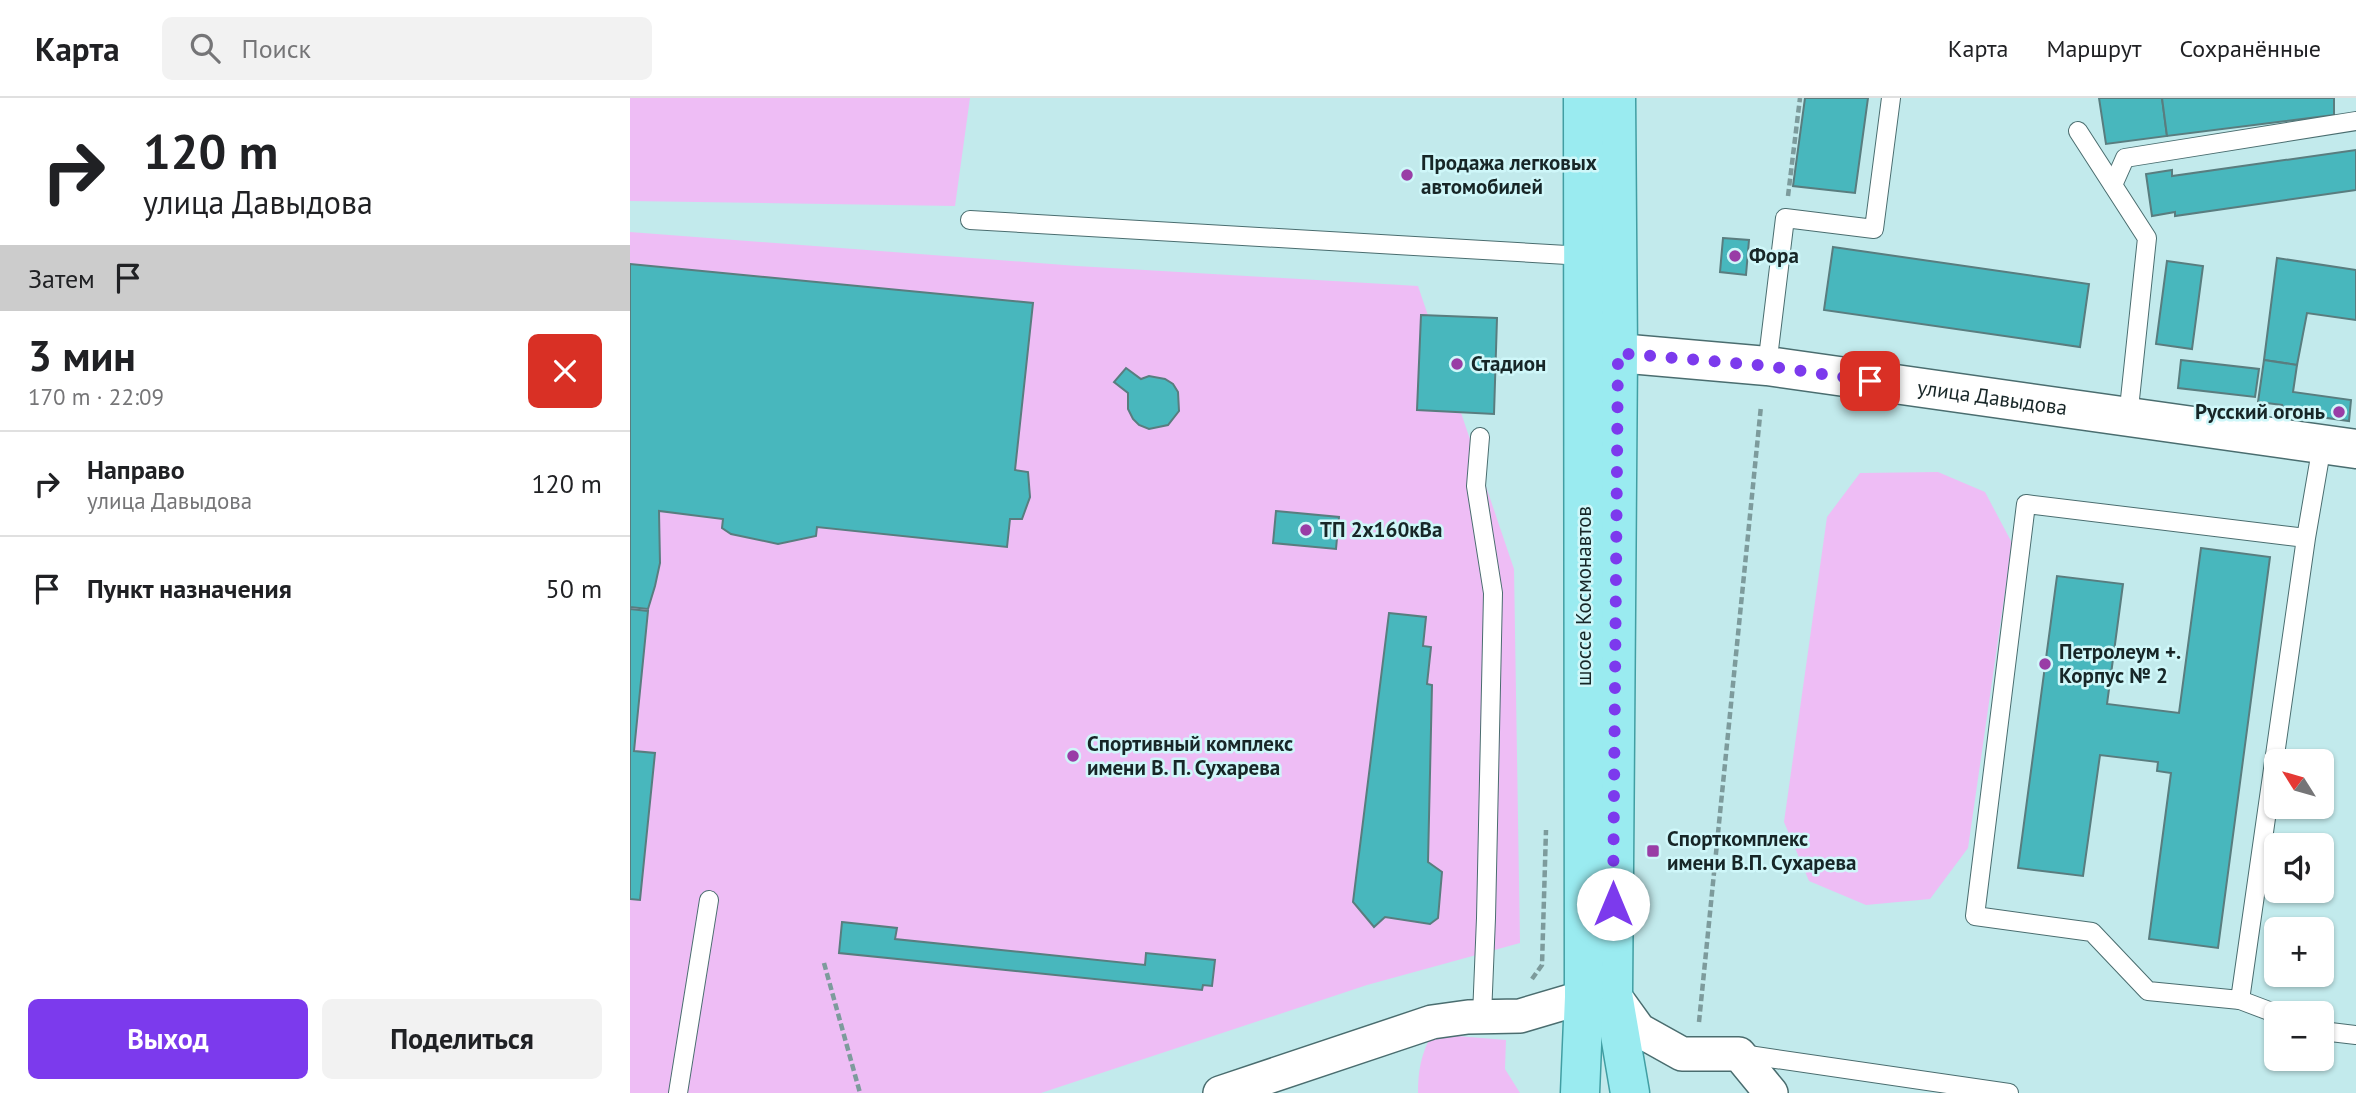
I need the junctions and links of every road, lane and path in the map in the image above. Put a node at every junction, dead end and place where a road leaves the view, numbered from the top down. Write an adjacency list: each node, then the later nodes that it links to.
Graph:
1 (1583, 98): 10 (main road, шоссе Космонавтов)
2 (1616, 98): 11 (main road, шоссе Космонавтов)
3 (1800, 98): 8 (path)
4 (1891, 98): 8 (lane)
5 (2356, 121): 7 (lane)
6 (2078, 131): 7 (lane)
7 (2113, 185): 14 (lane)
8 (1785, 218): 12 (lane)
9 (970, 220): 10 (lane)
10 (1584, 256): 11 (main road, шоссе Космонавтов)
11 (1601, 353): 12 (street, улица Давыдова); 20 (main road, шоссе Космонавтов)
12 (1768, 366): 14 (street, улица Давыдова)
13 (1761, 406): 27 (path)
14 (2128, 418): 16 (street, улица Давыдова)
15 (1480, 437): 23 (lane)
16 (2339, 447): 17 (lane)
17 (2306, 538): 21 (lane); 21 (lane)
18 (709, 900): 28 (lane)
19 (824, 963): 29 (path)
20 (1598, 995): 23 (street); 27 (street); 31 (main road, шоссе Космонавтов); 32 (main road, шоссе Космонавтов)
21 (2240, 1000): 22 (lane)
22 (2264, 1009)
23 (1482, 1016): 30 (street)
24 (2334, 1032): 25 (lane)
25 (2356, 1035)
26 (1739, 1054): 27 (street); 33 (street); 34 (lane)
27 (1696, 1055)
28 (678, 1093)
29 (860, 1093)
30 (1220, 1093)
31 (1580, 1093)
32 (1630, 1093)
33 (1771, 1093)
34 (2009, 1093)

